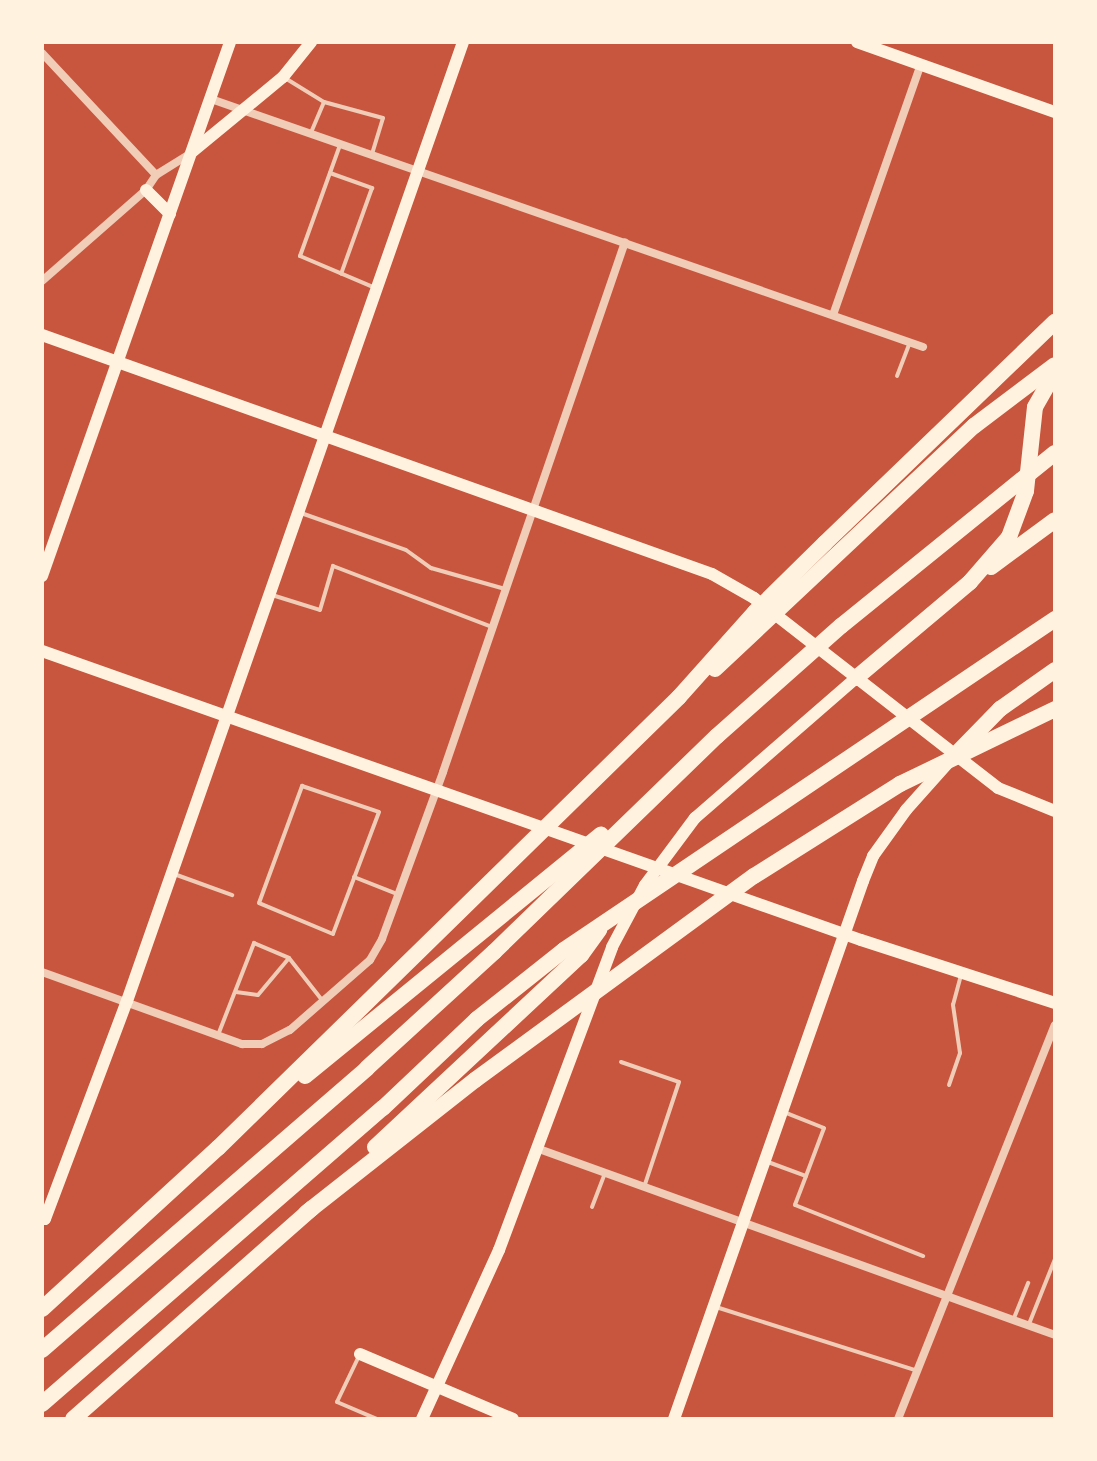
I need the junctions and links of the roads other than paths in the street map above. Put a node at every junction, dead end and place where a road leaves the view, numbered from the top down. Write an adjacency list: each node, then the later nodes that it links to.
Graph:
1 (230, 42): 8 (main road)
2 (311, 42): 7 (main road)
3 (463, 42): 16 (main road)
4 (857, 42): 6 (main road)
5 (42, 53): 18 (street)
6 (921, 64): 11 (main road); 25 (street)
7 (283, 77): 9 (lane); 10 (main road)
8 (211, 99): 10 (street); 14 (main road)
9 (324, 102): 12 (lane); 15 (lane)
10 (244, 110): 12 (street); 14 (main road)
11 (1055, 112)
12 (311, 134): 13 (street)
13 (340, 145): 15 (street); 17 (lane)
14 (191, 153): 18 (street); 20 (main road)
15 (371, 156): 16 (street)
16 (417, 172): 21 (street); 24 (main road)
17 (330, 173): 22 (lane); 22 (lane)
18 (156, 175): 19 (street)
19 (146, 190): 20 (main road); 23 (street)
20 (170, 214): 30 (main road)
21 (625, 242): 25 (street); 37 (street)
22 (341, 274): 24 (lane)
23 (42, 281)
24 (375, 288): 34 (main road)
25 (833, 315): 28 (street)
26 (1055, 322): 50 (highway)
27 (42, 335): 30 (main road)
28 (909, 342): 29 (street); 33 (lane)
29 (923, 347)
30 (118, 363): 34 (main road); 41 (main road)
31 (1055, 365): 50 (highway)
32 (1055, 372): 42 (highway)
33 (897, 376)
34 (325, 436): 37 (main road); 38 (main road)
35 (1055, 439): 40 (highway)
36 (1055, 453): 40 (highway)
37 (532, 508): 43 (street); 49 (main road)
38 (299, 512): 43 (lane); 44 (main road)
39 (1055, 520): 42 (highway)
40 (944, 540): 53 (highway)
41 (42, 576)
42 (970, 582): 49 (highway)
43 (505, 589): 46 (street)
44 (270, 595): 46 (lane); 52 (main road)
45 (1055, 621): 62 (highway)
46 (492, 627): 55 (street)
47 (42, 651): 52 (main road)
48 (1055, 670): 54 (highway)
49 (856, 678): 54 (main road); 57 (main road)
50 (679, 697): 76 (highway)
51 (1055, 709): 83 (highway)
52 (227, 719): 55 (main road); 58 (main road)
53 (717, 736): 76 (highway); 95 (highway)
54 (955, 756): 56 (main road); 63 (main road)
55 (435, 792): 57 (main road); 60 (street)
56 (1055, 811)
57 (655, 867): 63 (main road); 77 (main road)
58 (172, 874): 61 (lane); 68 (main road)
59 (354, 877): 59 (lane); 60 (lane)
60 (398, 894): 69 (street)
61 (232, 895)
62 (609, 917): 83 (highway); 99 (highway)
63 (845, 935): 66 (main road); 75 (main road)
64 (289, 958): 67 (lane); 67 (lane); 69 (lane)
65 (42, 972): 68 (street)
66 (962, 973): 70 (main road); 74 (lane)
67 (235, 992): 72 (lane)
68 (127, 1001): 72 (street); 84 (main road)
69 (323, 1001): 72 (street)
70 (1055, 1003)
71 (1055, 1025): 89 (street)
72 (218, 1035)
73 (621, 1062): 81 (lane)
74 (949, 1085)
75 (782, 1111): 78 (main road); 80 (lane)
76 (218, 1148): 91 (highway)
77 (539, 1149): 79 (street); 98 (main road)
78 (765, 1161): 80 (lane); 85 (main road)
79 (605, 1173): 81 (street); 82 (lane)
80 (806, 1176): 86 (lane)
81 (644, 1187): 85 (street)
82 (592, 1207)
83 (306, 1213): 100 (highway)
84 (44, 1218)
85 (744, 1222): 89 (street); 90 (main road)
86 (923, 1256)
87 (1055, 1259): 93 (lane)
88 (1028, 1283): 92 (lane)
89 (945, 1297): 92 (street); 97 (street)
90 (714, 1306): 97 (lane); 104 (main road)
91 (42, 1309)
92 (1013, 1321): 93 (street)
93 (1028, 1326): 94 (street)
94 (1055, 1335)
95 (42, 1350)
96 (360, 1354): 98 (main road); 101 (lane)
97 (915, 1370): 105 (street)
98 (438, 1386): 102 (main road); 103 (main road)
99 (42, 1404)
100 (73, 1419)
101 (377, 1419)
102 (422, 1419)
103 (513, 1419)
104 (674, 1419)
105 (898, 1419)

